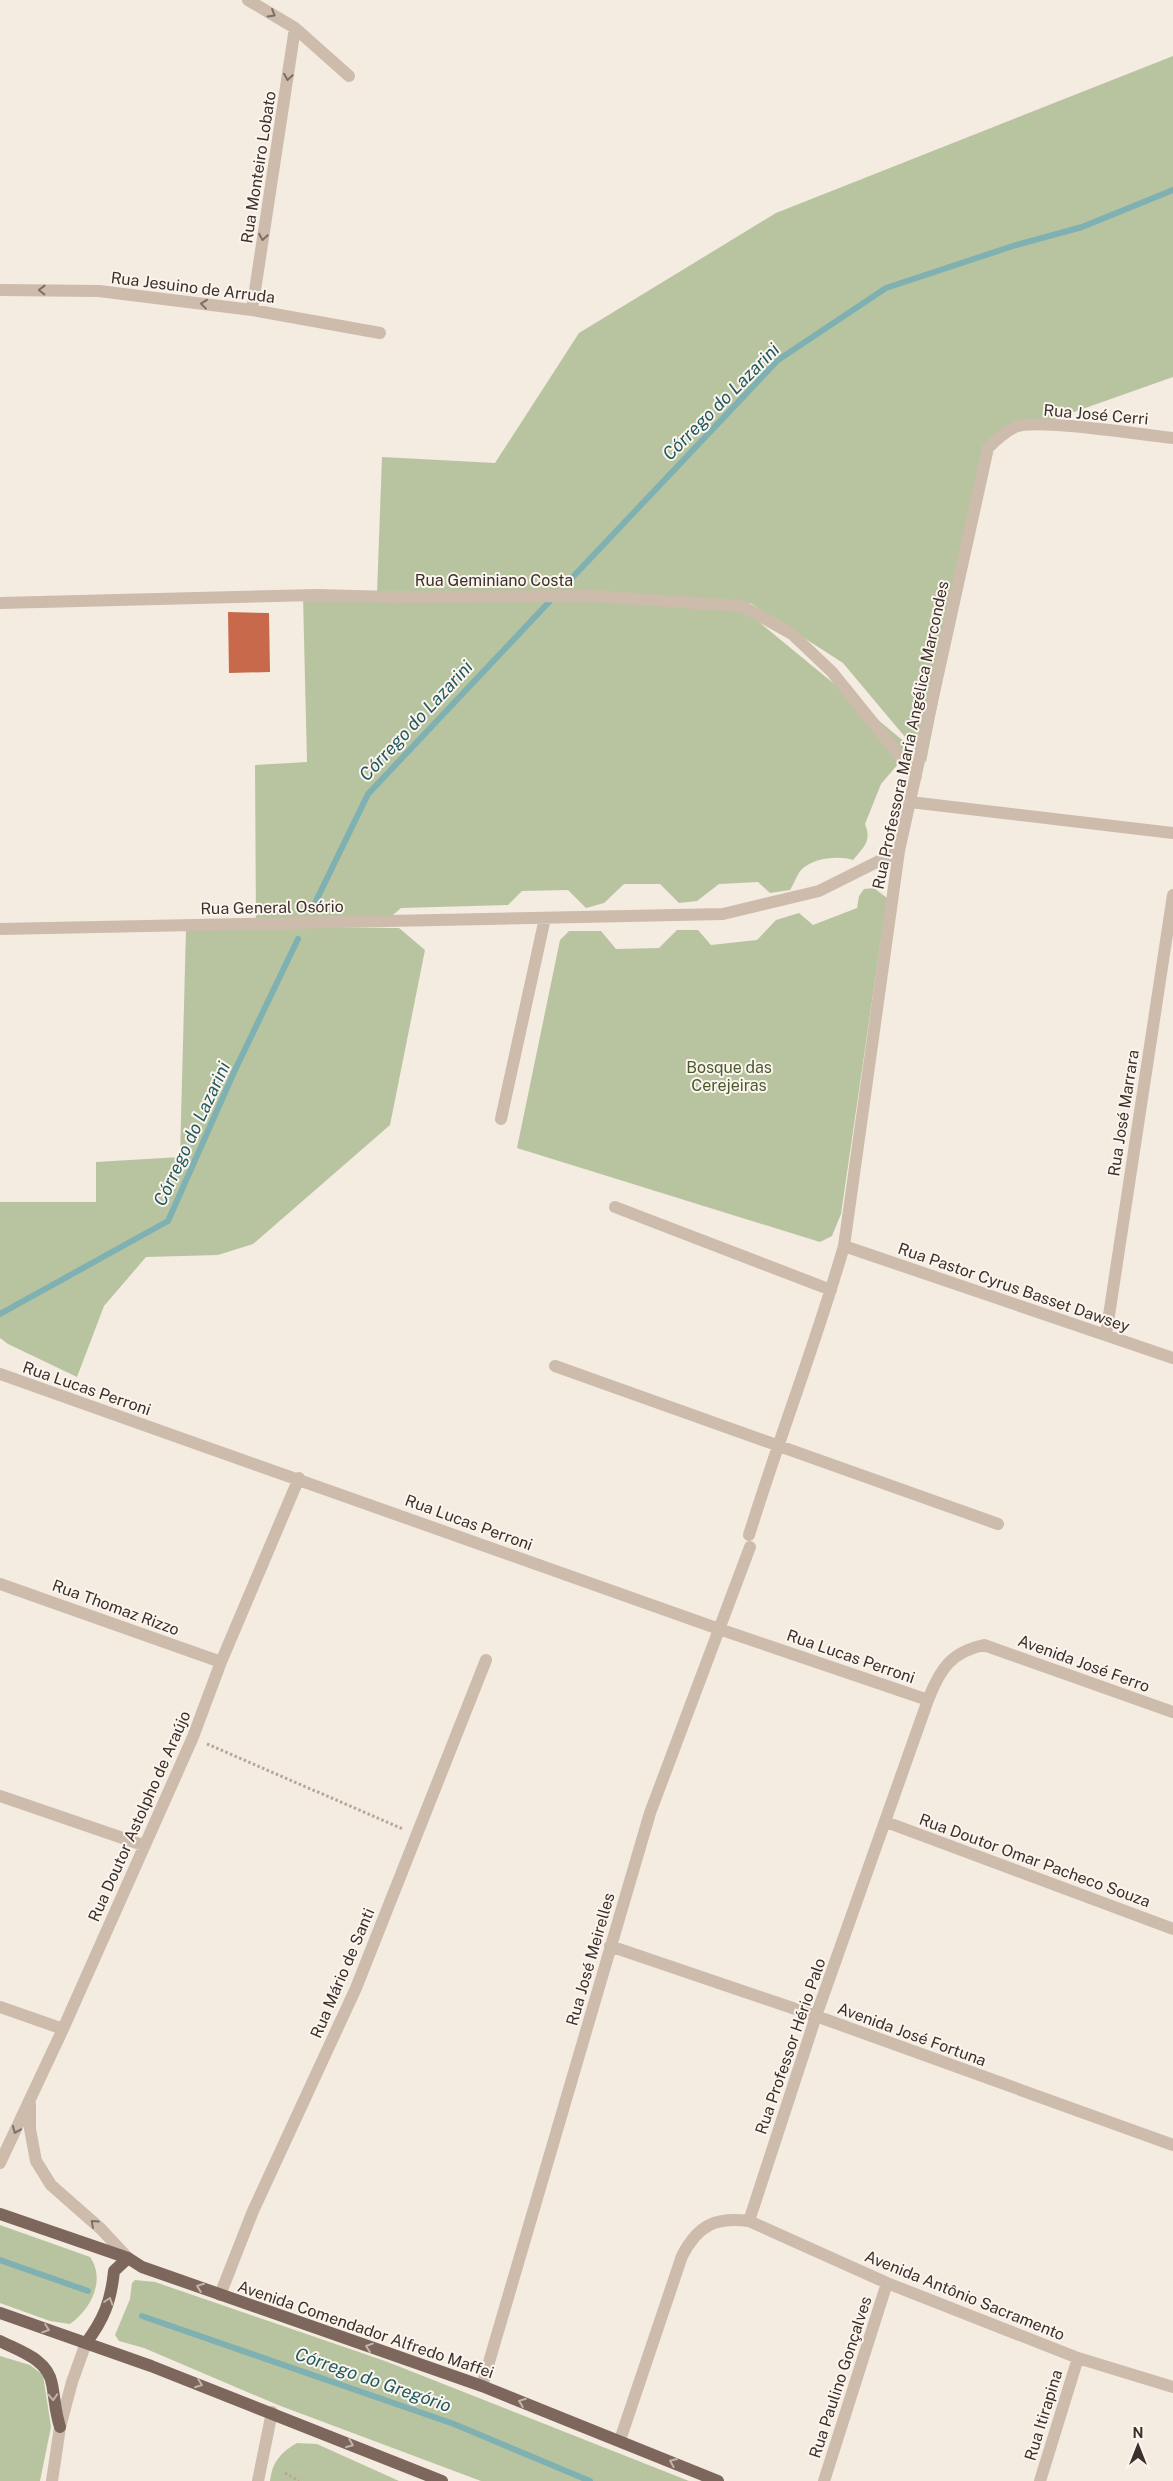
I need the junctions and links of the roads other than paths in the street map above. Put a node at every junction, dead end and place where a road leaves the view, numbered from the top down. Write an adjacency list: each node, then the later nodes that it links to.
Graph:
1 (248, 0): 2 (street, one-way to 2)
2 (295, 28): 3 (street); 5 (street, Rua Monteiro Lobato, one-way to 5)
3 (349, 76)
4 (0, 290): 5 (street, Rua Jesuino de Arruda, one-way to 4)
5 (252, 310): 6 (street, Rua Jesuino de Arruda)
6 (380, 332)
7 (1017, 427): 8 (street, Rua José Cerri); 10 (street, Rua Professora Maria Angélica Marcondes)
8 (1173, 438)
9 (0, 603): 10 (street, Rua Geminiano Costa)
10 (916, 776): 11 (street, Rua Professora Maria Angélica Marcondes)
11 (910, 802): 12 (street); 13 (street, Rua Professora Maria Angélica Marcondes)
12 (1173, 833)
13 (899, 851): 15 (street, Rua General Osório); 19 (street, Rua Professora Maria Angélica Marcondes)
14 (1173, 895): 21 (street, Rua José Marrara)
15 (545, 918): 16 (street, Rua General Osório); 17 (street)
16 (0, 929)
17 (501, 1119)
18 (615, 1207): 20 (street)
19 (844, 1246): 20 (street, Rua Professora Maria Angélica Marcondes); 21 (street, Rua Pastor Cyrus Basset Dawsey)
20 (831, 1290): 25 (street, Rua Professora Maria Angélica Marcondes)
21 (1106, 1335): 22 (street, Rua Pastor Cyrus Basset Dawsey)
22 (1173, 1358)
23 (555, 1366): 25 (street)
24 (0, 1374): 26 (street, Rua Lucas Perroni)
25 (777, 1444): 27 (street); 29 (street, Rua José Meirelles)
26 (299, 1478): 29 (street, Rua Lucas Perroni); 32 (street, Rua Doutor Astolpho de Araújo)
27 (998, 1524)
28 (0, 1584): 32 (street, Rua Thomaz Rizzo)
29 (719, 1628): 33 (street, Rua Lucas Perroni); 39 (street, Rua José Meirelles)
30 (984, 1644): 33 (street, Rua Professor Hério Palo); 34 (street, Avenida José Ferro)
31 (486, 1660): 50 (street, Rua Mário de Santi)
32 (220, 1662): 37 (street, Rua Doutor Astolpho de Araújo)
33 (928, 1700): 36 (street, Rua Professor Hério Palo)
34 (1173, 1712)
35 (0, 1796): 37 (street)
36 (886, 1822): 38 (street, Rua Doutor Omar Pacheco Souza); 41 (street, Rua Professor Hério Palo)
37 (143, 1845): 42 (street, Rua Doutor Astolpho de Araújo)
38 (1173, 1929)
39 (610, 1946): 41 (street, Avenida José Fortuna); 55 (street, Rua José Meirelles)
40 (0, 2007): 42 (street)
41 (816, 2016): 44 (street, Avenida José Fortuna); 47 (street, Rua Professor Hério Palo)
42 (63, 2029): 43 (street, Rua Doutor Astolpho de Araújo)
43 (30, 2096): 45 (street, Rua Doutor Astolpho de Araújo, one-way to 45); 48 (street, one-way to 43)
44 (1173, 2145)
45 (0, 2163)
46 (0, 2214): 48 (main road, Avenida Comendador Alfredo Maffei)
47 (749, 2221): 49 (street, Avenida Antônio Sacramento); 59 (street)
48 (128, 2258): 50 (main road, Avenida Comendador Alfredo Maffei, one-way to 48); 53 (main road, one-way to 48)
49 (887, 2283): 54 (street, Avenida Antônio Sacramento); 64 (street, Rua Paulino Gonçalves)
50 (220, 2295): 55 (main road, Avenida Comendador Alfredo Maffei, one-way to 50)
51 (0, 2313): 53 (main road, one-way to 53)
52 (0, 2341): 58 (main road, one-way to 58)
53 (86, 2343): 57 (main road, one-way to 57); 58 (street)
54 (1078, 2358): 56 (street, Avenida Antônio Sacramento); 65 (street, Rua Itirapina)
55 (482, 2386): 59 (main road, Avenida Comendador Alfredo Maffei, one-way to 55)
56 (1173, 2387)
57 (272, 2412): 61 (street); 62 (main road, one-way to 62)
58 (60, 2427): 60 (street)
59 (620, 2440): 63 (main road, Avenida Comendador Alfredo Maffei, one-way to 59)
60 (52, 2481)
61 (258, 2481)
62 (442, 2481)
63 (718, 2481)
64 (824, 2481)
65 (1040, 2481)

